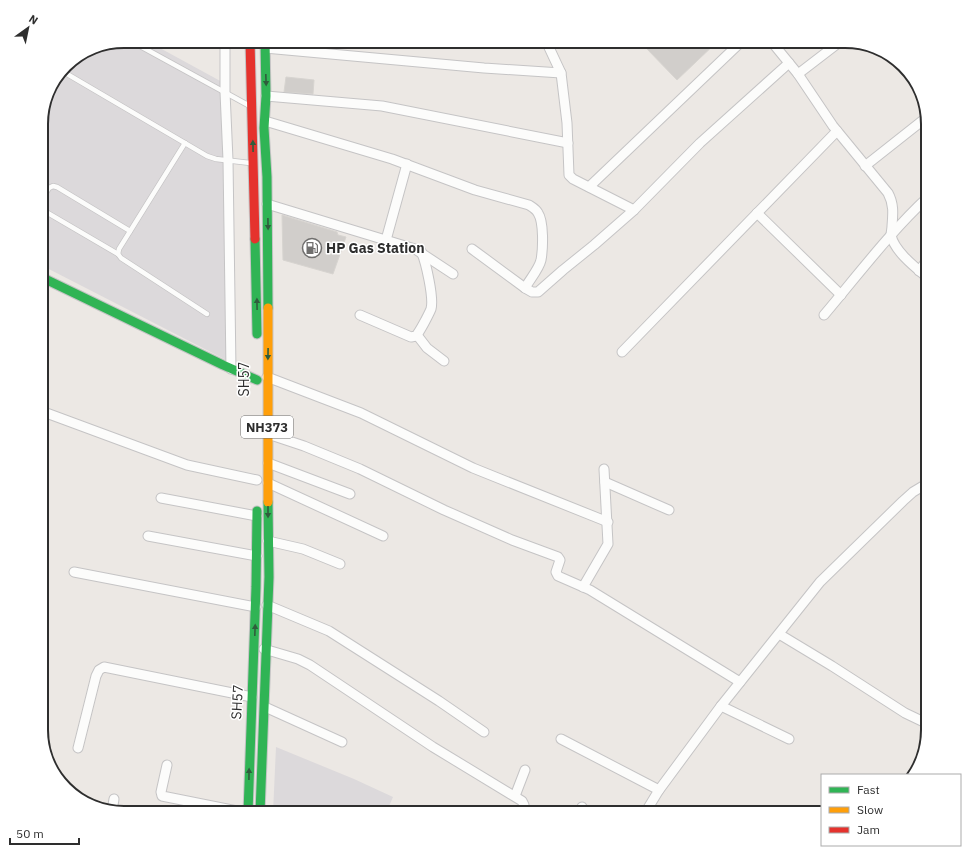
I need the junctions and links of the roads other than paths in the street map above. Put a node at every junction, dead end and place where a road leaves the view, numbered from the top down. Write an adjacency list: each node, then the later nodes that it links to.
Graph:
1 (144, 48): 14 (lane)
2 (225, 48): 14 (street)
3 (250, 48): 16 (main road, SH57)
4 (265, 48): 15 (main road, NH373, one-way to 15)
5 (294, 48): 12 (street)
6 (549, 48): 12 (street)
7 (735, 48): 28 (street)
8 (777, 48): 10 (street)
9 (832, 48): 13 (street)
10 (789, 63): 13 (street); 32 (street)
11 (68, 73): 20 (lane)
12 (561, 73): 21 (street)
13 (798, 74): 19 (street)
14 (225, 92): 16 (lane); 22 (street)
15 (266, 96): 17 (main road, NH373); 21 (street)
16 (252, 106): 23 (main road, SH57, one-way to 16)
17 (264, 121): 24 (street); 27 (main road, NH373)
18 (921, 122): 25 (street)
19 (837, 131): 25 (street); 34 (street)
20 (185, 143): 22 (lane); 35 (lane)
21 (568, 143): 28 (street)
22 (228, 160): 23 (lane); 54 (street)
23 (253, 163): 26 (main road, SH57)
24 (407, 164): 37 (street); 45 (street)
25 (865, 166): 36 (street)
26 (253, 178): 27 (main road); 51 (main road, SH57, one-way to 26)
27 (267, 178): 31 (main road, NH373)
28 (589, 187): 32 (street)
29 (48, 190): 35 (lane)
30 (921, 203): 36 (street)
31 (267, 204): 37 (street); 55 (main road, NH373, one-way to 55)
32 (634, 210): 45 (street)
33 (48, 213): 40 (lane)
34 (757, 213): 46 (street); 52 (street)
35 (130, 231): 40 (lane)
36 (891, 236): 42 (street); 46 (street)
37 (386, 240): 39 (street)
38 (472, 249): 45 (street)
39 (421, 251): 43 (street); 50 (street)
40 (118, 254): 47 (lane)
41 (921, 268): 42 (street)
42 (919, 271)
43 (453, 274)
44 (48, 280): 54 (main road)
45 (525, 288)
46 (841, 295): 49 (street)
47 (207, 314)
48 (360, 315): 50 (street)
49 (824, 315)
50 (417, 335): 53 (street)
51 (258, 342)
52 (622, 352)
53 (444, 361)
54 (231, 368): 56 (main road)
55 (267, 378): 58 (main road, NH373); 70 (street)
56 (257, 380)
57 (48, 414): 61 (street)
58 (268, 434): 59 (main road, NH373); 77 (street)
59 (268, 463): 63 (main road, NH373); 65 (street)
60 (604, 470): 62 (street)
61 (257, 480)
62 (605, 482): 68 (street); 70 (street)
63 (268, 483): 72 (street); 73 (main road, NH373, one-way to 73)
64 (921, 488): 80 (street)
65 (350, 494)
66 (160, 498): 69 (street)
67 (257, 501): 69 (main road, SH57)
68 (669, 510)
69 (257, 516): 74 (main road, SH57)
70 (608, 522): 77 (street)
71 (148, 536): 74 (street)
72 (383, 536)
73 (268, 541): 75 (street); 78 (main road, NH373)
74 (256, 556): 79 (main road, SH57)
75 (340, 564)
76 (74, 572): 79 (street)
77 (583, 587): 83 (street)
78 (267, 605): 82 (main road, NH373); 88 (street)
79 (256, 607): 81 (main road, SH57, one-way to 79)
80 (779, 634): 83 (street); 87 (street)
81 (254, 648): 82 (street); 84 (main road, SH57)
82 (266, 649): 86 (main road, NH373); 96 (street)
83 (740, 682): 85 (street)
84 (252, 697): 92 (street); 100 (main road, SH57, one-way to 84)
85 (721, 706): 90 (street); 95 (street)
86 (265, 707): 91 (street); 101 (main road, NH373)
87 (921, 721)
88 (484, 732)
89 (562, 739): 95 (street)
90 (789, 739)
91 (342, 742)
92 (78, 748)
93 (167, 765): 99 (street)
94 (525, 770): 96 (street)
95 (659, 790): 103 (street)
96 (515, 796): 102 (street)
97 (114, 799): 98 (street)
98 (113, 805)
99 (212, 806)
100 (247, 806)
101 (260, 806)
102 (524, 806)
103 (649, 806)

